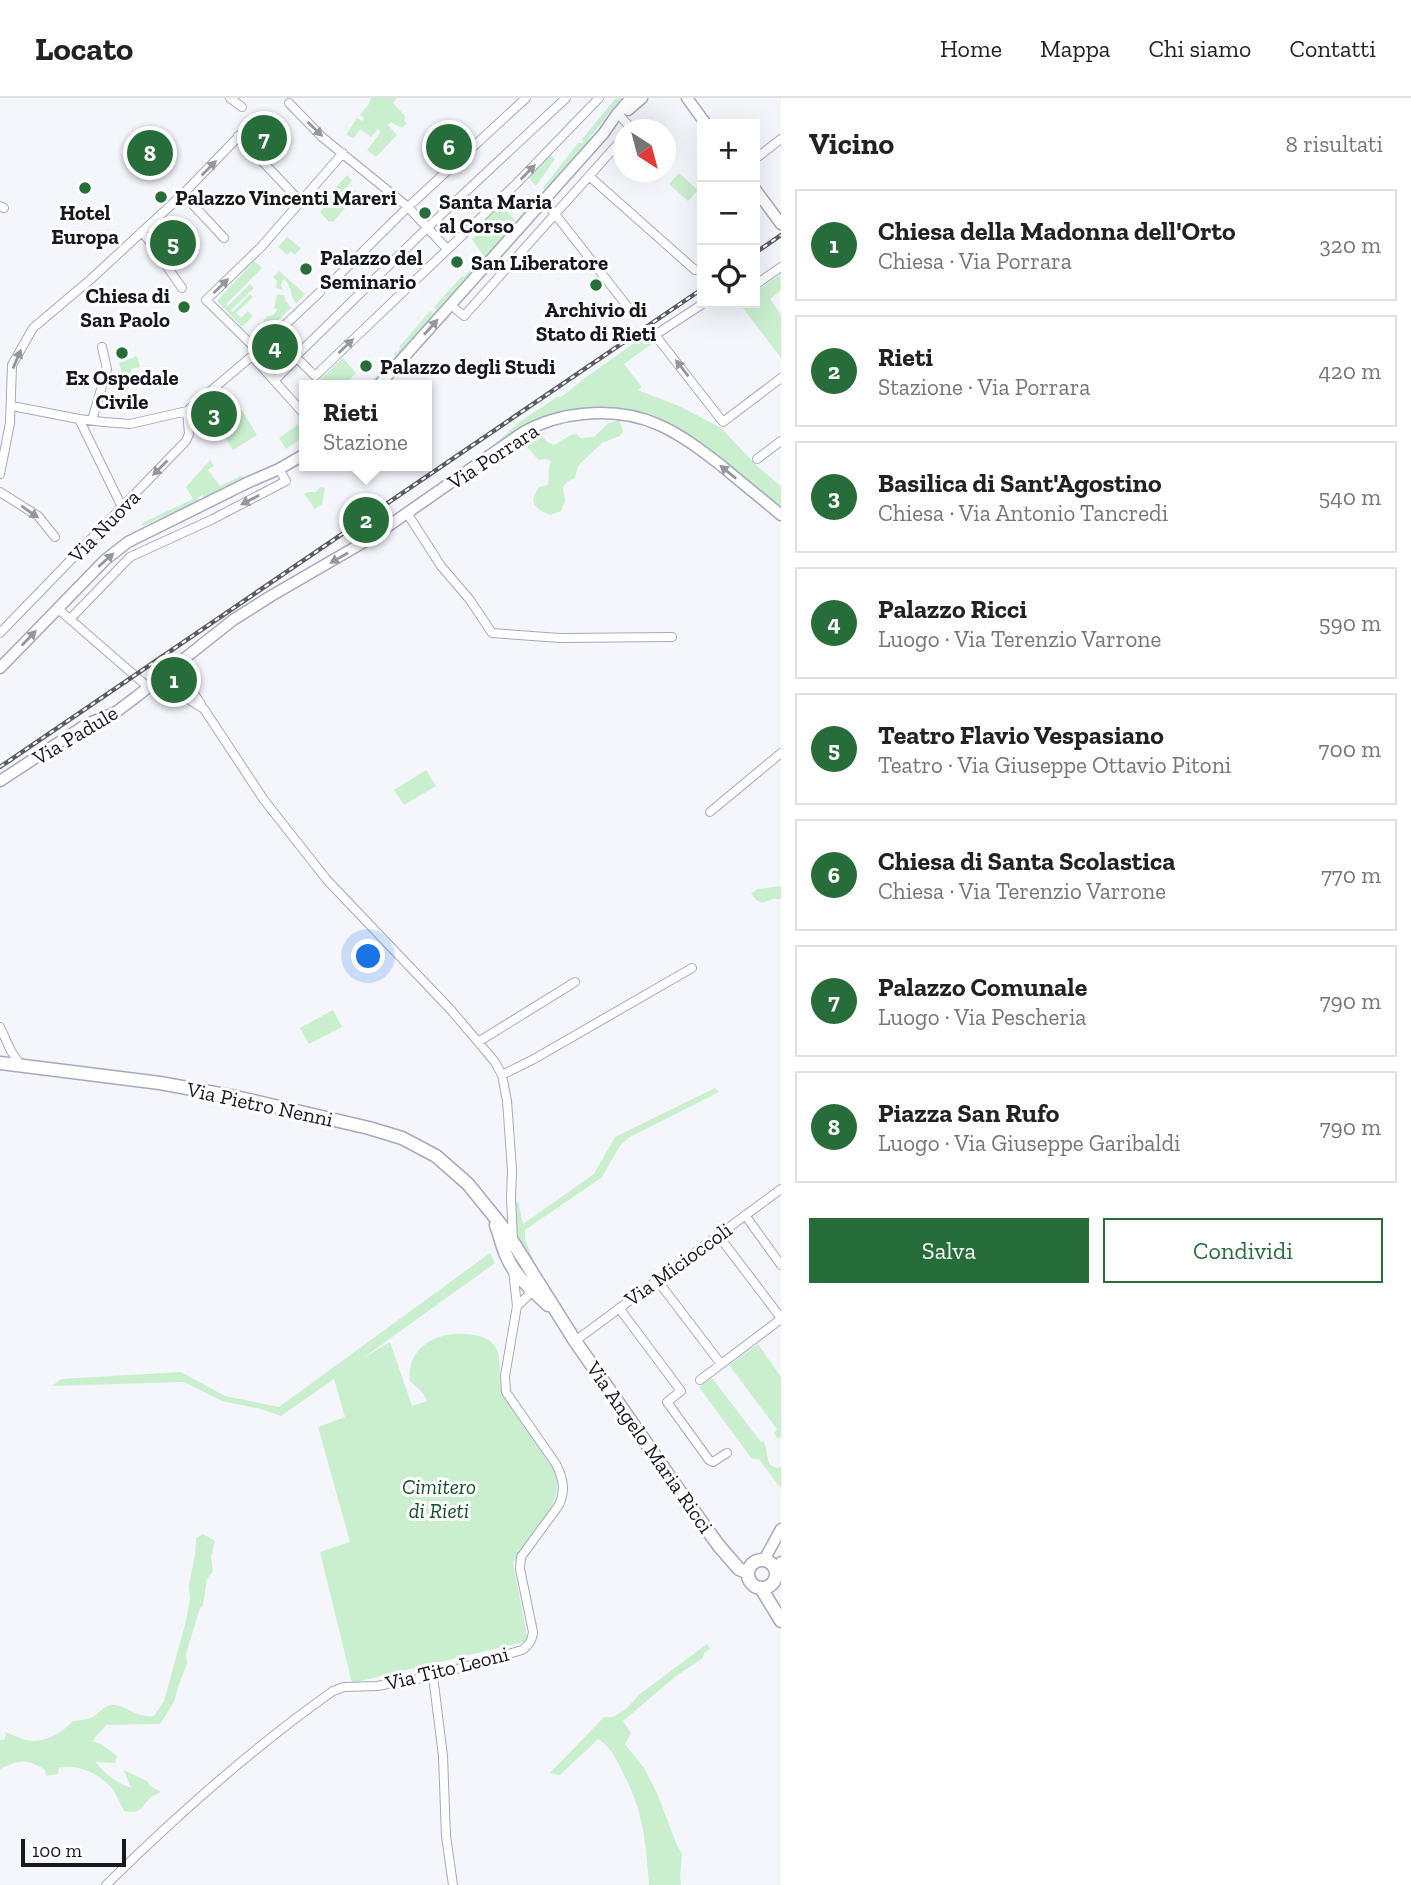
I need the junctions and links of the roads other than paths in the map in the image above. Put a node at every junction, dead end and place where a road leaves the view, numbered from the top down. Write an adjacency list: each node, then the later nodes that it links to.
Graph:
1 (230, 98): 9 (street)
2 (526, 98): 22 (street)
3 (566, 98): 25 (street)
4 (599, 98): 28 (street, one-way to 4)
5 (631, 98): 12 (street)
6 (642, 98): 10 (street)
7 (687, 98): 11 (street)
8 (289, 103): 15 (street, one-way to 15)
9 (242, 107)
10 (621, 117): 12 (street)
11 (702, 119)
12 (603, 134): 20 (street)
13 (781, 139): 16 (street)
14 (613, 150): 17 (street)
15 (343, 153): 21 (street); 22 (street)
16 (760, 155)
17 (589, 176): 23 (street); 31 (street)
18 (183, 194): 21 (street, one-way to 21); 26 (street); 27 (street)
19 (760, 195): 24 (street)
20 (544, 200): 23 (street); 29 (street)
21 (301, 202): 43 (street, one-way to 21)
22 (408, 207): 25 (street); 33 (street)
23 (555, 214): 32 (street); 41 (street)
24 (780, 221)
25 (427, 228): 28 (street); 44 (street)
26 (142, 231): 36 (street); 48 (street, one-way to 26)
27 (224, 238)
28 (447, 249): 44 (street, one-way to 28)
29 (488, 263): 32 (street); 35 (street)
30 (781, 267): 34 (street)
31 (695, 270)
32 (500, 274): 38 (street)
33 (334, 280)
34 (760, 282)
35 (470, 284): 38 (street); 39 (street)
36 (182, 288)
37 (320, 292): 43 (street)
38 (482, 295): 39 (street)
39 (451, 305): 46 (street, one-way to 39)
40 (697, 307): 45 (street, one-way to 40)
41 (631, 311)
42 (102, 347): 52 (street)
43 (255, 353): 47 (street); 50 (street)
44 (297, 358): 47 (street)
45 (781, 378)
46 (384, 380)
47 (274, 381): 49 (street)
48 (12, 406): 51 (street); 57 (street)
49 (299, 408)
50 (187, 411): 52 (street); 60 (street, Via Nuova, one-way to 60)
51 (79, 419): 52 (street); 60 (street)
52 (92, 420)
53 (781, 441): 55 (street)
54 (299, 458): 56 (street)
55 (757, 459)
56 (279, 469): 59 (street); 63 (street, one-way to 63)
57 (0, 474)
58 (0, 492): 64 (street, one-way to 64)
59 (205, 503): 63 (street); 65 (street)
60 (122, 507): 69 (street, Via Nuova)
61 (407, 513): 62 (street, Via Porrara, one-way to 61); 70 (street); 71 (street, Via Porrara, one-way to 71)
62 (781, 515)
63 (213, 519): 66 (street)
64 (55, 537)
65 (136, 538): 66 (street); 67 (street, one-way to 65)
66 (142, 550): 68 (street)
67 (57, 608): 68 (street); 72 (street, one-way to 67)
68 (70, 619): 73 (street)
69 (0, 633)
70 (672, 637)
71 (175, 666): 73 (street, Via Porrara); 74 (street, Via Angelo Maria Ricci)
72 (0, 668)
73 (148, 687): 74 (street); 76 (street, Via Padule)
74 (204, 709): 81 (street, Via Angelo Maria Ricci)
75 (781, 753): 77 (street)
76 (0, 780)
77 (710, 812)
78 (692, 968): 85 (street)
79 (575, 982): 81 (street)
80 (0, 1027): 82 (street)
81 (478, 1042): 85 (street, Via Angelo Maria Ricci)
82 (11, 1051): 83 (street); 84 (street)
83 (0, 1063): 84 (main road, Via Pietro Nenni)
84 (21, 1066): 88 (main road, Via Pietro Nenni)
85 (502, 1076): 87 (street, Via Angelo Maria Ricci)
86 (781, 1189): 89 (street, Via Micioccoli)
87 (509, 1203): 88 (street); 90 (street, Via Angelo Maria Ricci); 92 (street, Via Angelo Maria Ricci)
88 (490, 1213): 90 (main road, Via Angelo Maria Ricci)
89 (745, 1215): 91 (street, Via Micioccoli); 95 (street)
90 (499, 1226): 92 (main road, Via Angelo Maria Ricci); 94 (main road, Via Angelo Maria Ricci)
91 (718, 1235): 96 (street, Via Micioccoli); 100 (street)
92 (516, 1246): 93 (main road, Via Angelo Maria Ricci); 94 (street)
93 (526, 1261): 94 (street); 97 (main road, Via Angelo Maria Ricci)
94 (510, 1263): 97 (main road, Via Angelo Maria Ricci); 98 (street, Via Tito Leoni)
95 (781, 1265)
96 (657, 1280): 99 (street, Via Micioccoli); 102 (street)
97 (537, 1287): 98 (street); 101 (main road, Via Angelo Maria Ricci)
98 (517, 1306): 112 (street, Via Tito Leoni)
99 (619, 1308): 101 (street, Via Micioccoli); 104 (street)
100 (781, 1318): 102 (street)
101 (575, 1340): 108 (main road, Via Angelo Maria Ricci)
102 (721, 1364): 103 (street)
103 (699, 1380)
104 (727, 1453)
105 (781, 1530): 106 (street)
106 (764, 1559): 107 (main road); 108 (main road)
107 (777, 1572): 109 (main road); 110 (main road)
108 (748, 1573): 109 (main road)
109 (761, 1588): 111 (main road)
110 (781, 1610)
111 (781, 1620)
112 (433, 1676): 113 (street, Via Tito Leoni); 114 (street)
113 (106, 1885)
114 (453, 1885)

